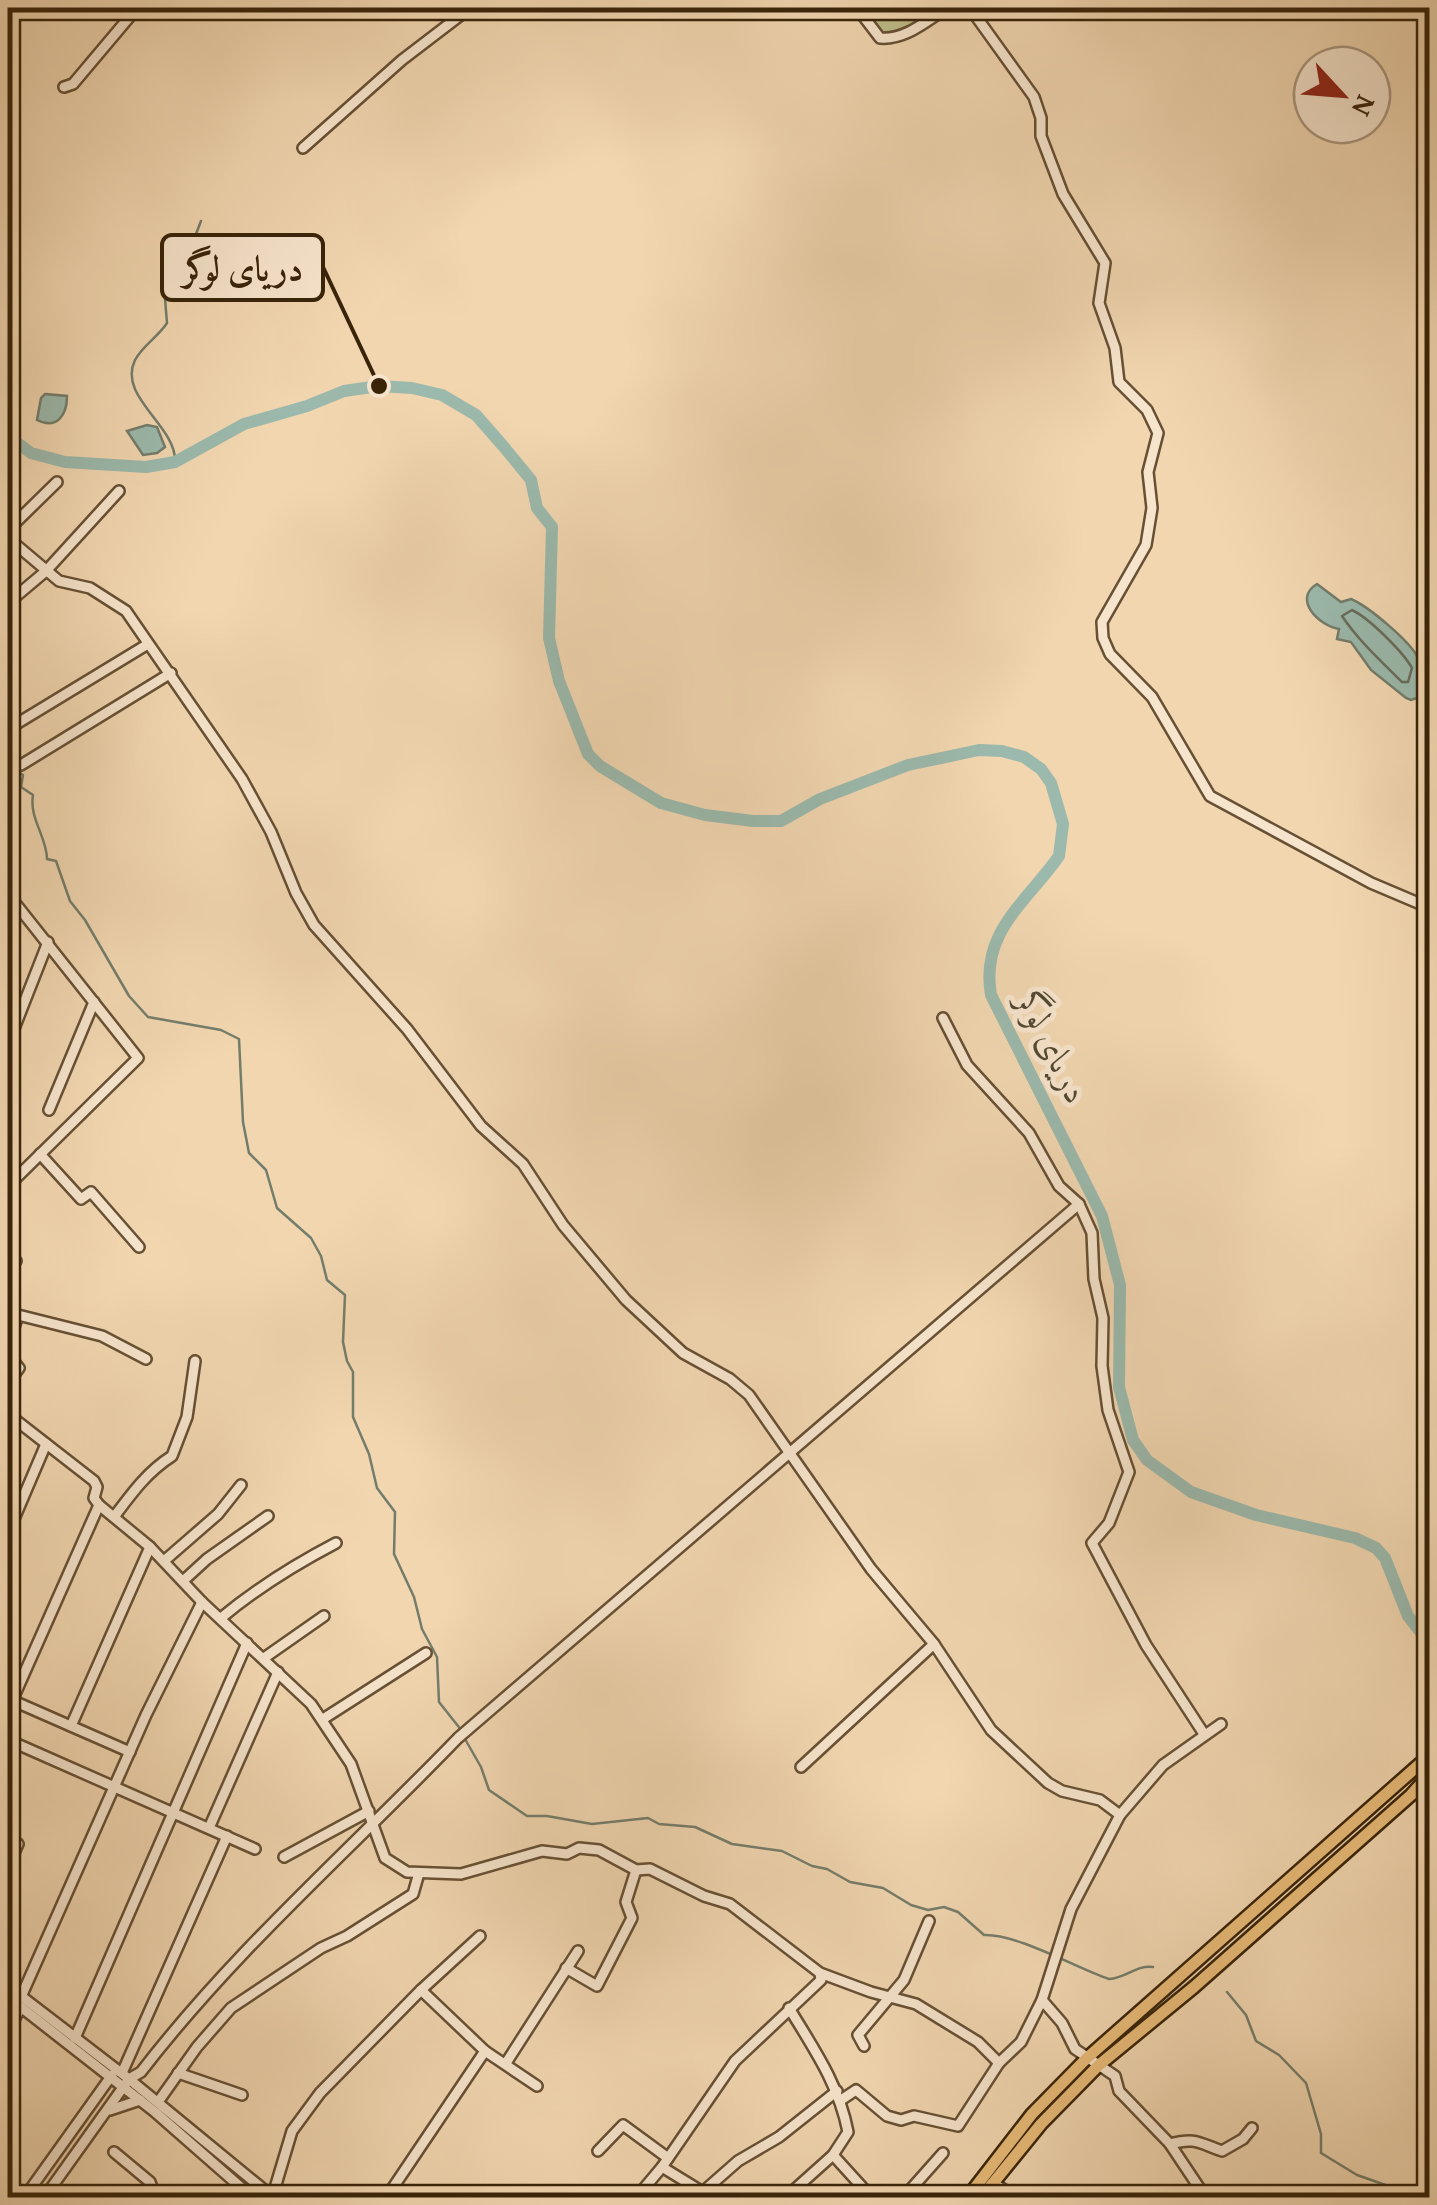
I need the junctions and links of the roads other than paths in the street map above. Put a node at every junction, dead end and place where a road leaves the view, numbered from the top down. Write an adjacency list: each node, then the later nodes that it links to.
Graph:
1 (136, 8): 6 (street)
2 (470, 8): 7 (street)
3 (857, 8): 4 (street)
4 (947, 8)
5 (970, 8): 19 (street)
6 (64, 87)
7 (303, 148)
8 (57, 482): 10 (street)
9 (119, 490): 12 (street)
10 (8, 530)
11 (8, 538): 12 (street)
12 (46, 571): 13 (street); 14 (street)
13 (8, 603)
14 (148, 644): 15 (street); 16 (street)
15 (171, 672): 17 (street); 38 (street)
16 (8, 729)
17 (20, 764)
18 (8, 894): 20 (street)
19 (1430, 908)
20 (48, 942): 21 (street); 23 (street)
21 (94, 1002): 24 (street); 25 (street)
22 (943, 1018): 27 (street)
23 (8, 1044)
24 (49, 1110)
25 (40, 1154): 26 (street); 28 (street)
26 (8, 1186)
27 (1079, 1204): 38 (street); 60 (street)
28 (140, 1247)
29 (16, 1261): 30 (street)
30 (8, 1270)
31 (8, 1346): 33 (street)
32 (8, 1354): 35 (street)
33 (146, 1359)
34 (195, 1361): 42 (street)
35 (8, 1383)
36 (8, 1414): 37 (street)
37 (46, 1444): 40 (street); 43 (street)
38 (790, 1453): 52 (street); 70 (street)
39 (240, 1484): 46 (street)
40 (98, 1504): 42 (street); 56 (street)
41 (268, 1516): 47 (street)
42 (114, 1517): 45 (street)
43 (8, 1533)
44 (336, 1544): 50 (street)
45 (150, 1547): 46 (street); 59 (street)
46 (164, 1561): 47 (street)
47 (182, 1581): 48 (street)
48 (202, 1602): 50 (street); 62 (street)
49 (324, 1616): 54 (street)
50 (220, 1618): 51 (street)
51 (247, 1643): 54 (street); 68 (street)
52 (934, 1644): 64 (street); 69 (street)
53 (426, 1653): 57 (street)
54 (264, 1658): 55 (street)
55 (278, 1672): 57 (street); 71 (street)
56 (9, 1703): 59 (street)
57 (324, 1719): 67 (street)
58 (1221, 1724): 60 (street)
59 (71, 1726): 62 (street)
60 (1204, 1734): 69 (street)
61 (8, 1740): 66 (street)
62 (130, 1752): 66 (street)
63 (1430, 1755): 95 (main road)
64 (801, 1767)
65 (1430, 1774): 99 (main road)
66 (114, 1787): 68 (street); 89 (street)
67 (368, 1810): 70 (street); 75 (street)
68 (173, 1812): 71 (street); 92 (street)
69 (1120, 1815): 88 (street)
70 (374, 1826): 78 (street); 101 (street)
71 (209, 1828): 72 (street)
72 (228, 1836): 74 (street); 101 (street)
73 (18, 1844): 76 (street)
74 (255, 1849)
75 (284, 1857)
76 (8, 1867)
77 (636, 1870): 78 (street); 82 (street); 83 (street)
78 (419, 1873): 100 (street)
79 (929, 1920): 86 (street)
80 (480, 1936): 85 (street)
81 (578, 1950): 82 (street)
82 (566, 1968): 97 (street)
83 (820, 1972): 86 (street); 90 (street)
84 (8, 1986): 89 (street)
85 (420, 1990): 94 (street); 119 (street)
86 (893, 1996): 93 (street); 98 (street)
87 (8, 1997): 89 (street)
88 (1042, 2000): 95 (street); 98 (street)
89 (21, 2002): 91 (street); 92 (street); 96 (street)
90 (789, 2008): 104 (street); 116 (street)
91 (8, 2031)
92 (74, 2038): 101 (street)
93 (864, 2046)
94 (485, 2051): 97 (street); 124 (street)
95 (1087, 2058): 99 (street); 129 (main road)
96 (92, 2062): 101 (street); 107 (street)
97 (506, 2063): 102 (street)
98 (998, 2063): 104 (street)
99 (1099, 2065): 111 (street); 118 (main road)
100 (178, 2072): 103 (street); 106 (street)
101 (120, 2077): 105 (street); 106 (street); 107 (street); 109 (street)
102 (538, 2086)
103 (242, 2094)
104 (839, 2095): 115 (street); 117 (street)
105 (140, 2100): 109 (street); 123 (street)
106 (158, 2102): 119 (street)
107 (89, 2106): 108 (street)
108 (81, 2118): 109 (street); 120 (street)
109 (97, 2123): 121 (street)
110 (1252, 2128): 111 (street)
111 (1170, 2144): 131 (street)
112 (598, 2151): 116 (street)
113 (114, 2152): 122 (street)
114 (943, 2153): 128 (street)
115 (833, 2155): 126 (street); 127 (street)
116 (665, 2163): 117 (street); 125 (street)
117 (698, 2194)
118 (1003, 2194): 130 (main road)
119 (272, 2197)
120 (24, 2198)
121 (44, 2198)
122 (156, 2198)
123 (253, 2198)
124 (386, 2198)
125 (636, 2198)
126 (785, 2198)
127 (872, 2198)
128 (903, 2198)
129 (967, 2198)
130 (981, 2198)
131 (1206, 2198)

